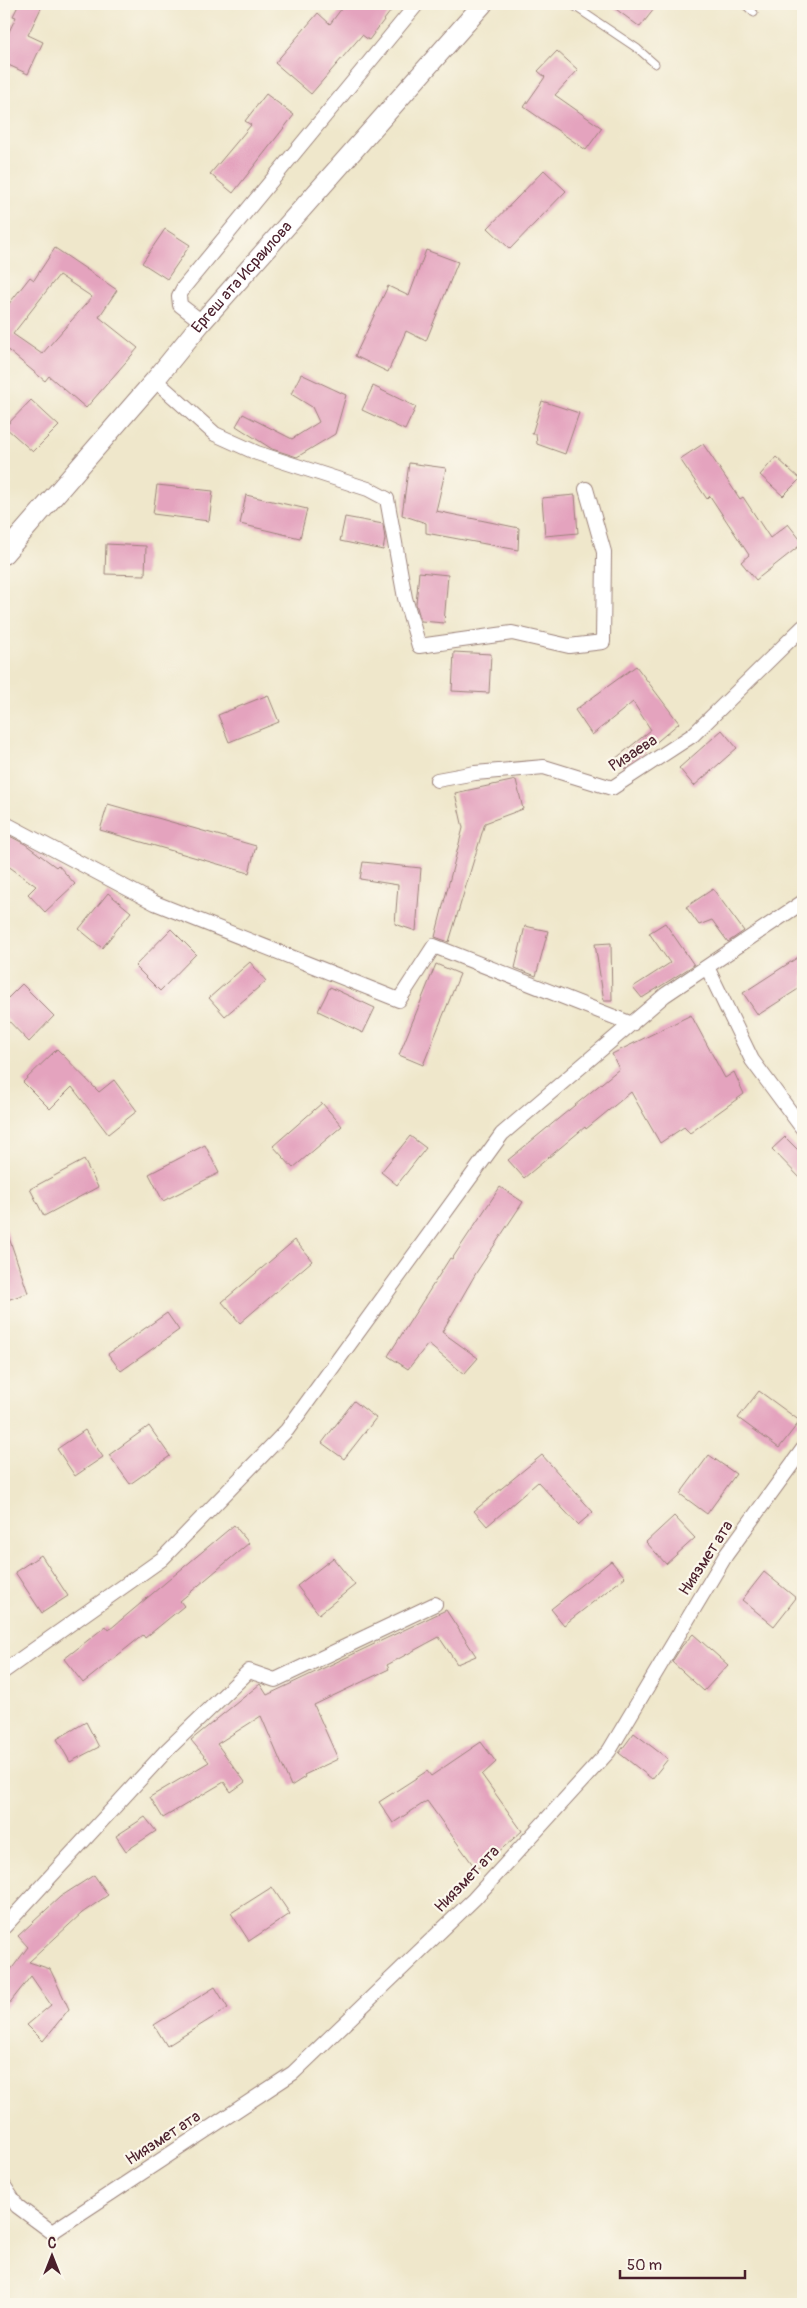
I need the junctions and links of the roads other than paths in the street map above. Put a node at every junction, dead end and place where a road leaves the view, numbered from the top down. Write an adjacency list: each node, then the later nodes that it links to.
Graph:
1 (417, 4): 7 (street)
2 (483, 4): 7 (main road, Ергеш ата Исраилова)
3 (571, 4): 6 (lane)
4 (744, 4): 5 (lane)
5 (754, 13)
6 (655, 64)
7 (202, 322): 8 (main road, Ергеш ата Исраилова)
8 (154, 380): 9 (street); 10 (main road, Ергеш ата Исраилова)
9 (586, 489)
10 (4, 554)
11 (803, 627): 12 (street, Ризаева)
12 (437, 780)
13 (4, 823): 16 (street)
14 (803, 902): 15 (street)
15 (707, 967): 16 (street); 17 (street)
16 (632, 1024): 20 (street)
17 (803, 1129)
18 (803, 1450): 22 (street, Ниязмет ата)
19 (435, 1604): 21 (street)
20 (4, 1671)
21 (4, 1927)
22 (4, 2186)

